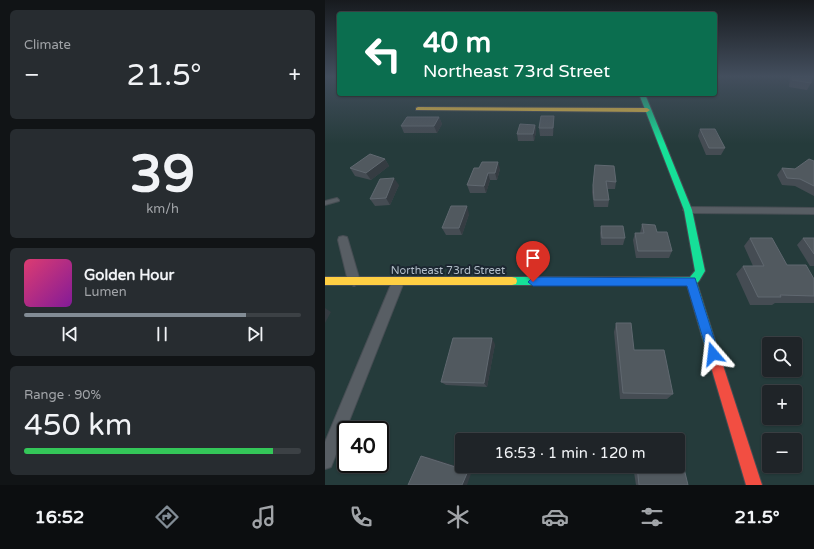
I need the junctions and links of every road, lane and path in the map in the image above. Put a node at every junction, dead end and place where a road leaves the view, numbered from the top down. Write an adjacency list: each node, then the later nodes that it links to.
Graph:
1 (643, 99): 3 (street)
2 (418, 110): 3 (street)
3 (647, 110): 6 (street)
4 (337, 200): 5 (lane)
5 (325, 203)
6 (688, 210): 7 (street); 10 (street)
7 (814, 211)
8 (343, 240): 9 (street)
9 (354, 281): 11 (street, Northeast 73rd Street); 12 (street, Northeast 73rd Street)
10 (691, 281): 12 (street, Northeast 73rd Street); 14 (street)
11 (325, 282)
12 (398, 282): 13 (street)
13 (325, 461)
14 (754, 485)

